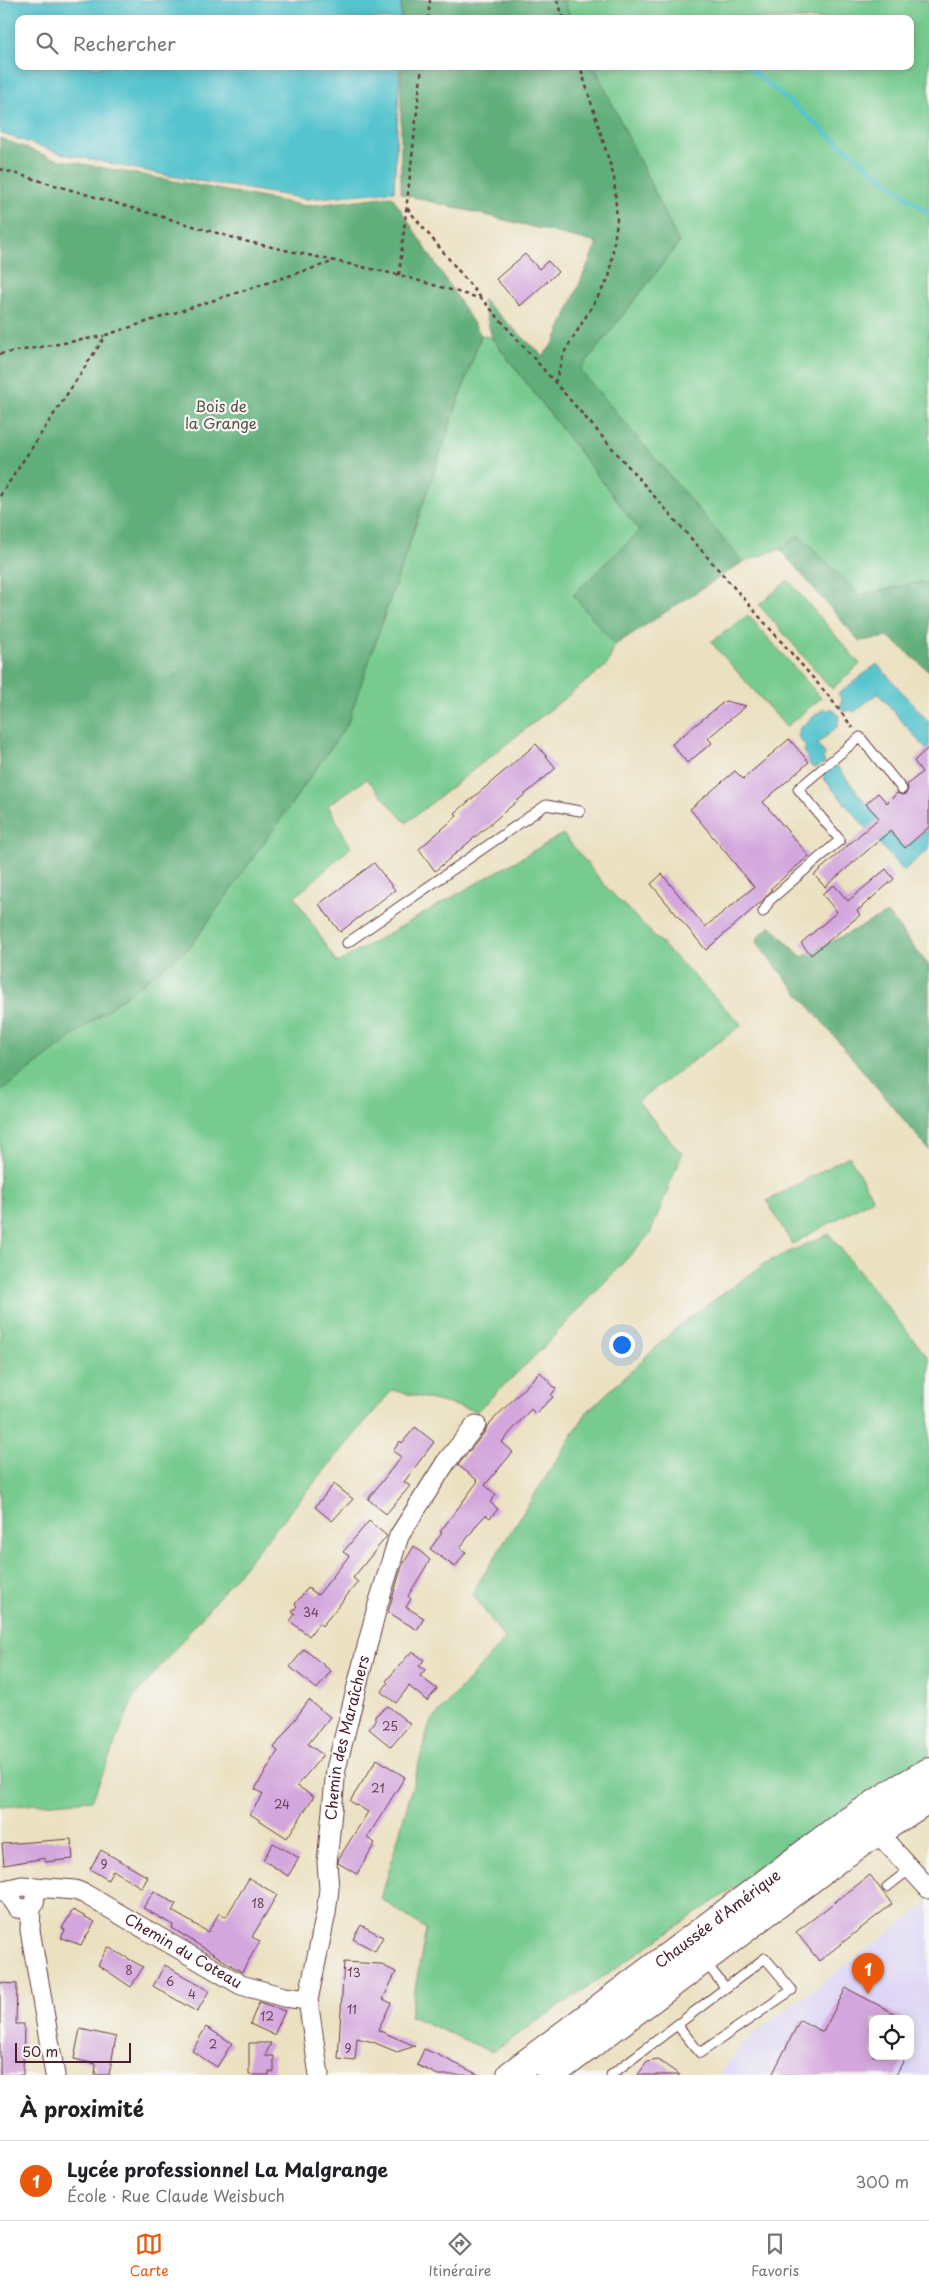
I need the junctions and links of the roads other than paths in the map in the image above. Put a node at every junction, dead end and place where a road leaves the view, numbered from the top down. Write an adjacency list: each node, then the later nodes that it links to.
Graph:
1 (902, 789): 3 (lane)
2 (580, 811): 4 (lane)
3 (763, 912)
4 (347, 943)
5 (476, 1426): 15 (street, Chemin des Maraîchers)
6 (929, 1772): 19 (main road, Chaussée d'Amérique)
7 (929, 1798): 8 (main road, Chaussée d'Amérique)
8 (876, 1831): 9 (street); 13 (main road, Chaussée d'Amérique)
9 (910, 1869): 10 (lane); 11 (street)
10 (887, 1887)
11 (929, 1889)
12 (18, 1899): 15 (street, Chemin du Coteau); 17 (street)
13 (703, 1960): 14 (lane); 20 (main road, Chaussée d'Amérique)
14 (725, 1987): 16 (lane); 16 (lane)
15 (308, 2000): 18 (street, Chemin des Maraîchers)
16 (678, 2026): 21 (lane)
17 (55, 2075)
18 (319, 2075)
19 (511, 2075)
20 (550, 2075)
21 (610, 2075)

